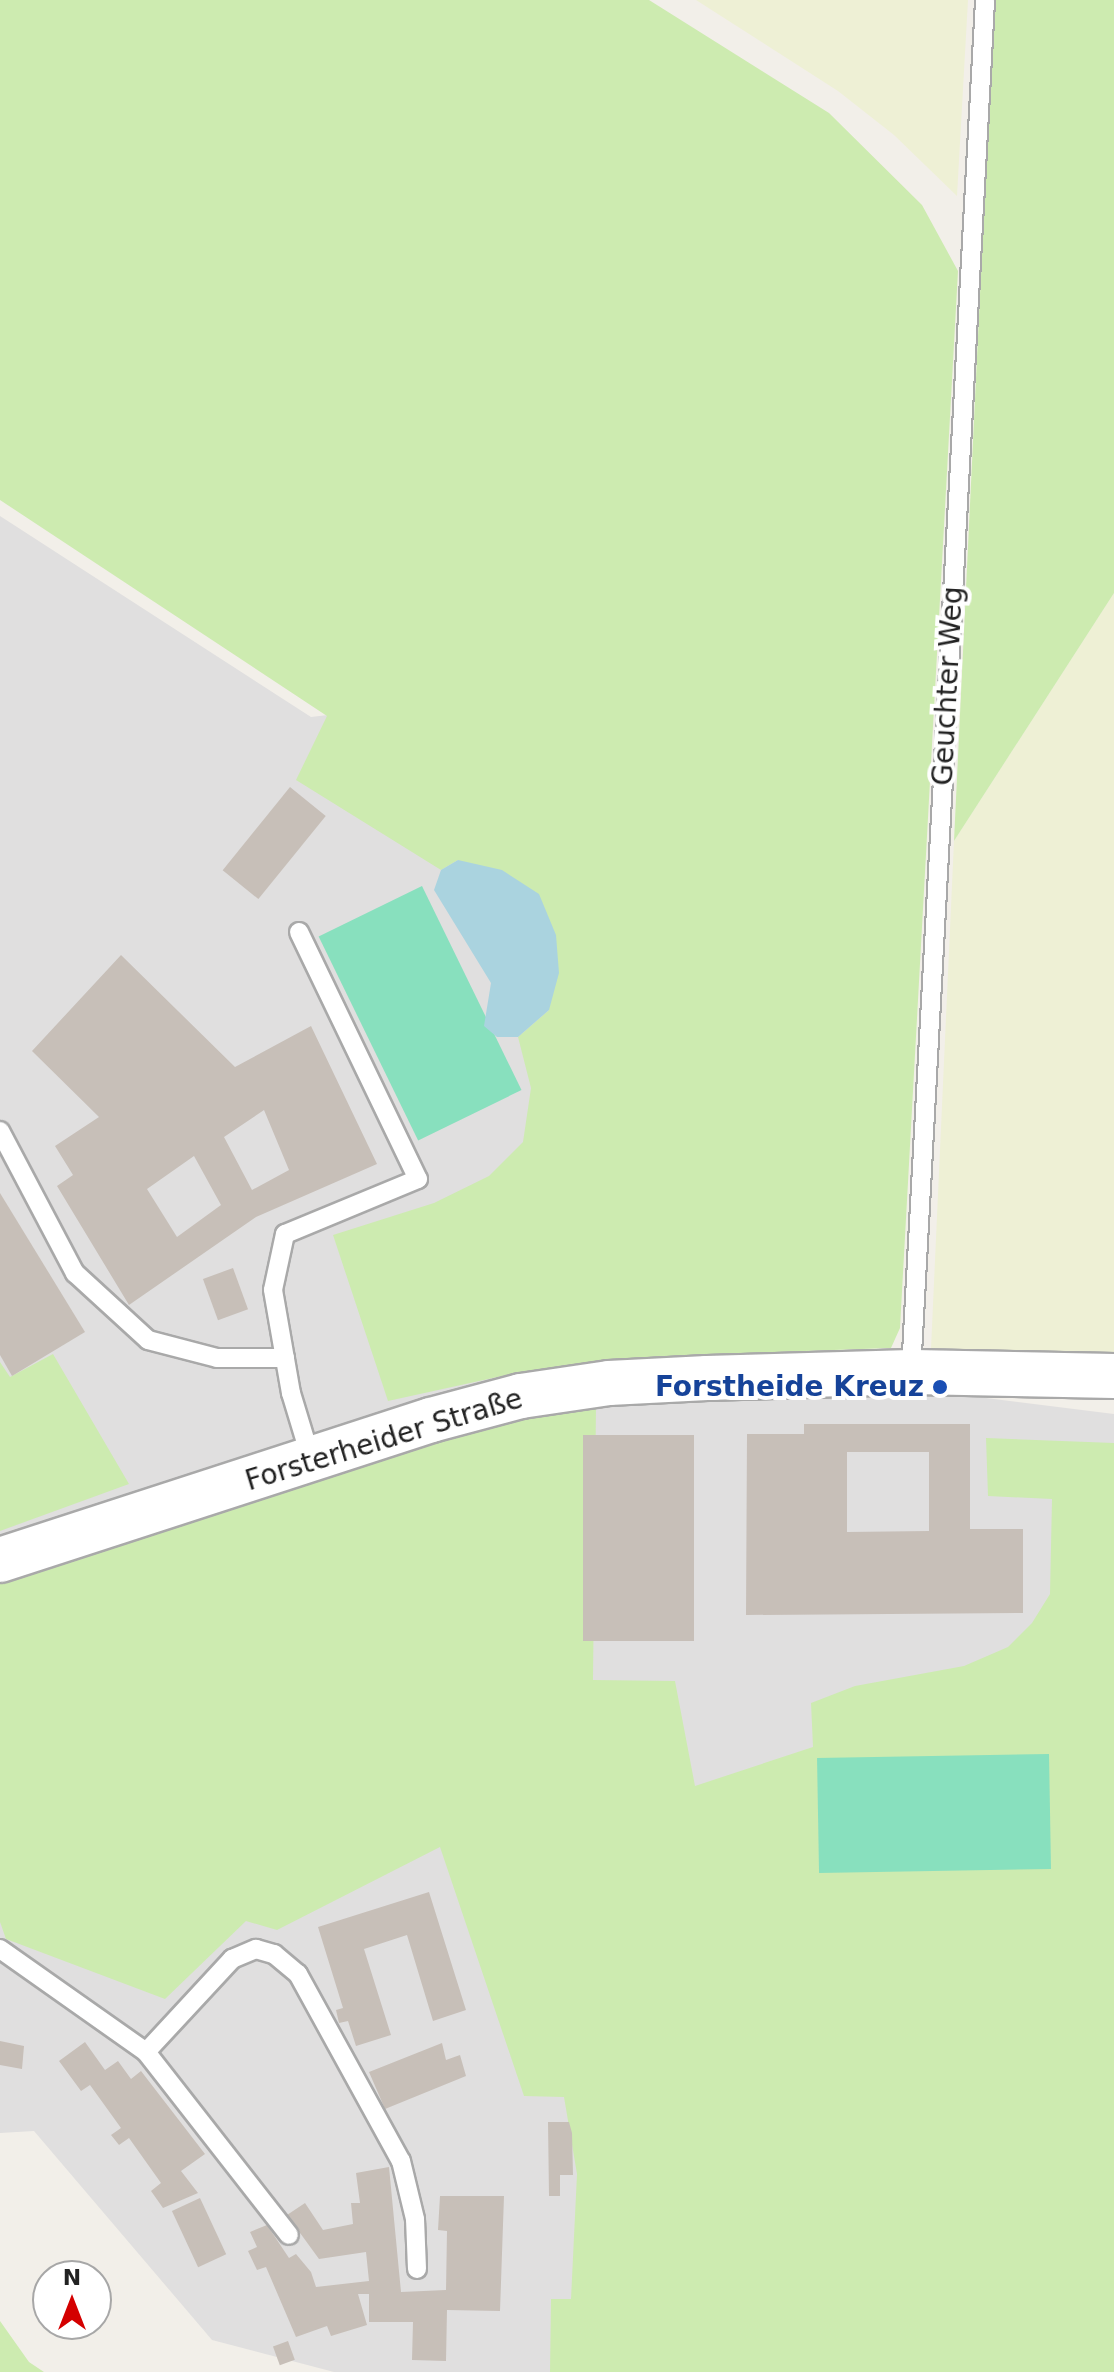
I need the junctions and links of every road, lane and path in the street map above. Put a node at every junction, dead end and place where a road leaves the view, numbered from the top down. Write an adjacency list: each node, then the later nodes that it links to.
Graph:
1 (985, 0): 5 (lane, Geuchter Weg)
2 (299, 932): 4 (lane)
3 (0, 1131): 4 (lane)
4 (285, 1358): 7 (lane)
5 (911, 1372): 6 (street, Forsterheider Straße); 7 (street, Forsterheider Straße)
6 (1114, 1376)
7 (311, 1459): 8 (street, Forsterheider Straße)
8 (0, 1560)
9 (0, 1949): 10 (lane)
10 (146, 2052): 11 (lane); 12 (lane)
11 (289, 2235)
12 (417, 2269)

